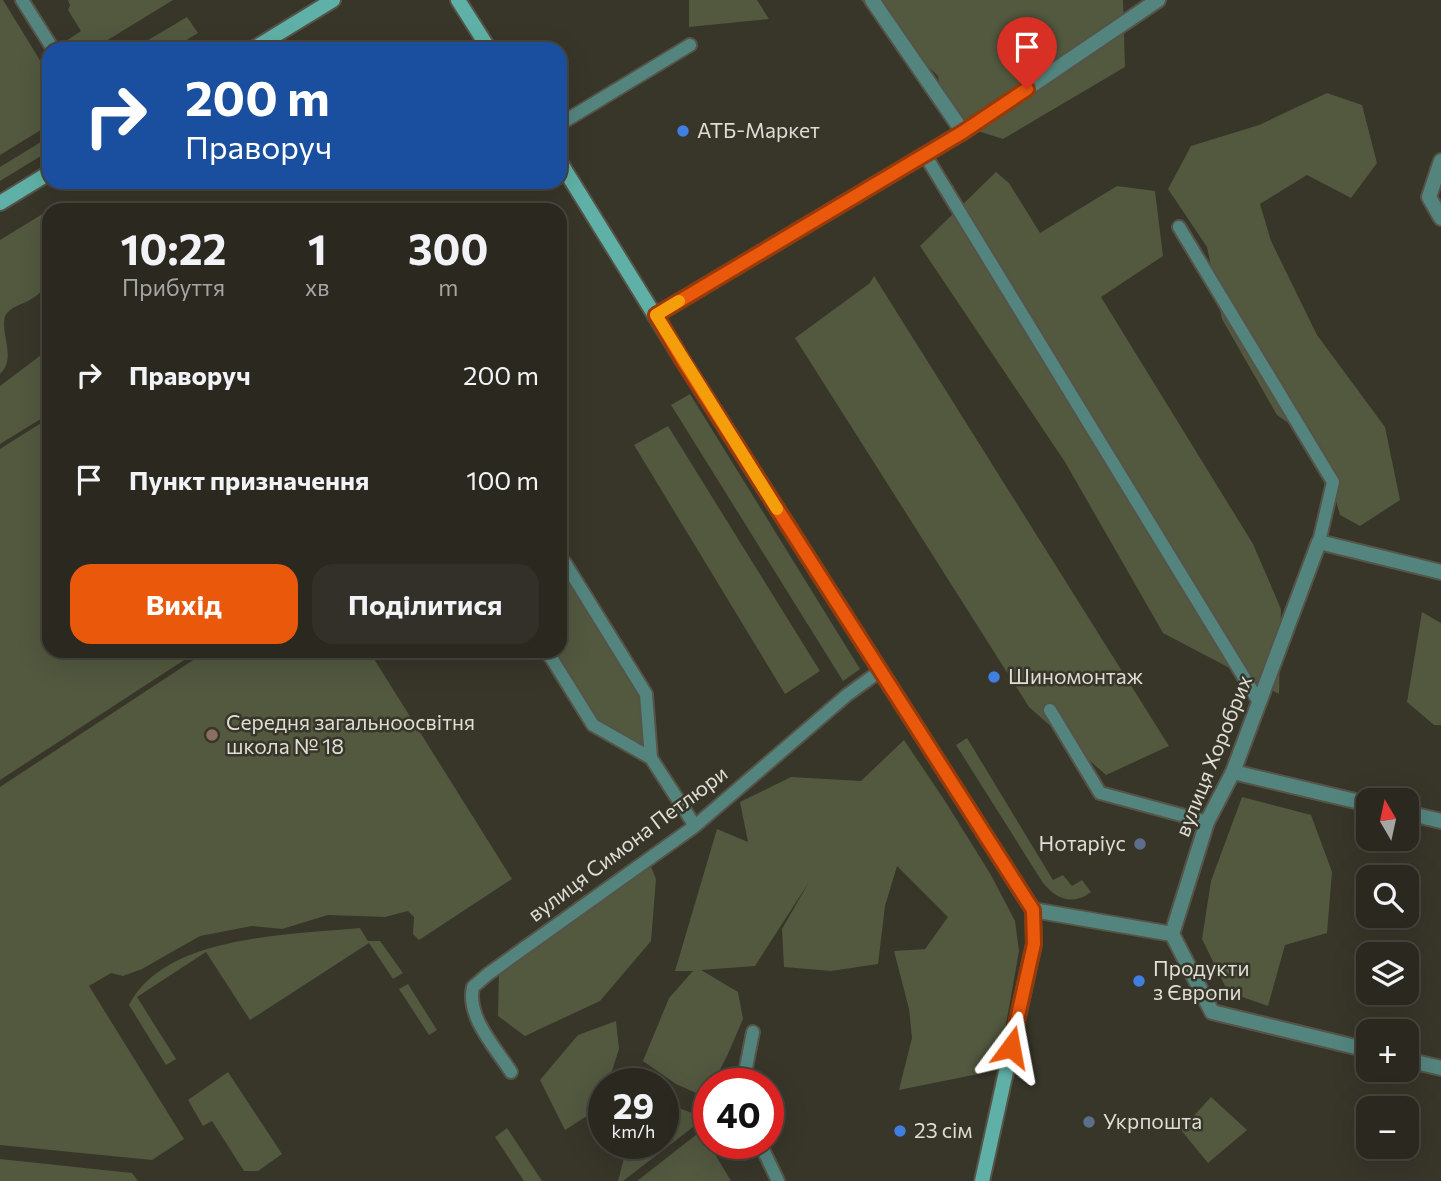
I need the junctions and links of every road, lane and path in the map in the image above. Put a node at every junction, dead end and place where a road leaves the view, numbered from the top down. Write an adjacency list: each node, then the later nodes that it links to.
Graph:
1 (22, 0): 6 (lane)
2 (333, 0): 7 (street)
3 (458, 0): 8 (street)
4 (872, 0): 11 (street)
5 (1157, 1): 11 (street)
6 (49, 42)
7 (264, 42)
8 (485, 42)
9 (690, 45): 10 (lane)
10 (567, 120)
11 (963, 132): 12 (street)
12 (925, 155): 19 (street); 25 (lane)
13 (1441, 160): 17 (street)
14 (567, 173): 19 (street)
15 (42, 177): 16 (street)
16 (0, 203)
17 (1441, 218)
18 (1179, 227): 20 (lane)
19 (656, 315): 24 (street)
20 (1319, 542): 22 (street); 25 (street, вулиця Хоробрих)
21 (567, 566): 27 (lane)
22 (1441, 572)
23 (551, 658): 27 (lane)
24 (880, 671): 33 (lane, вулиця Симона Петлюри); 34 (street)
25 (1259, 702): 28 (street, вулиця Хоробрих)
26 (1050, 710): 32 (lane)
27 (651, 758): 33 (lane)
28 (1233, 772): 29 (street); 32 (street, вулиця Хоробрих)
29 (1356, 801)
30 (1419, 816): 31 (street)
31 (1441, 821)
32 (1207, 822): 35 (street, вулиця Хоробрих)
33 (695, 826): 41 (lane, вулиця Симона Петлюри)
34 (1033, 910): 35 (street); 44 (street)
35 (1172, 934): 37 (street)
36 (754, 1032): 39 (lane)
37 (1356, 1047)
38 (1419, 1063): 40 (street)
39 (746, 1068)
40 (1441, 1068)
41 (511, 1072)
42 (768, 1159): 43 (lane)
43 (778, 1181)
44 (982, 1181)

